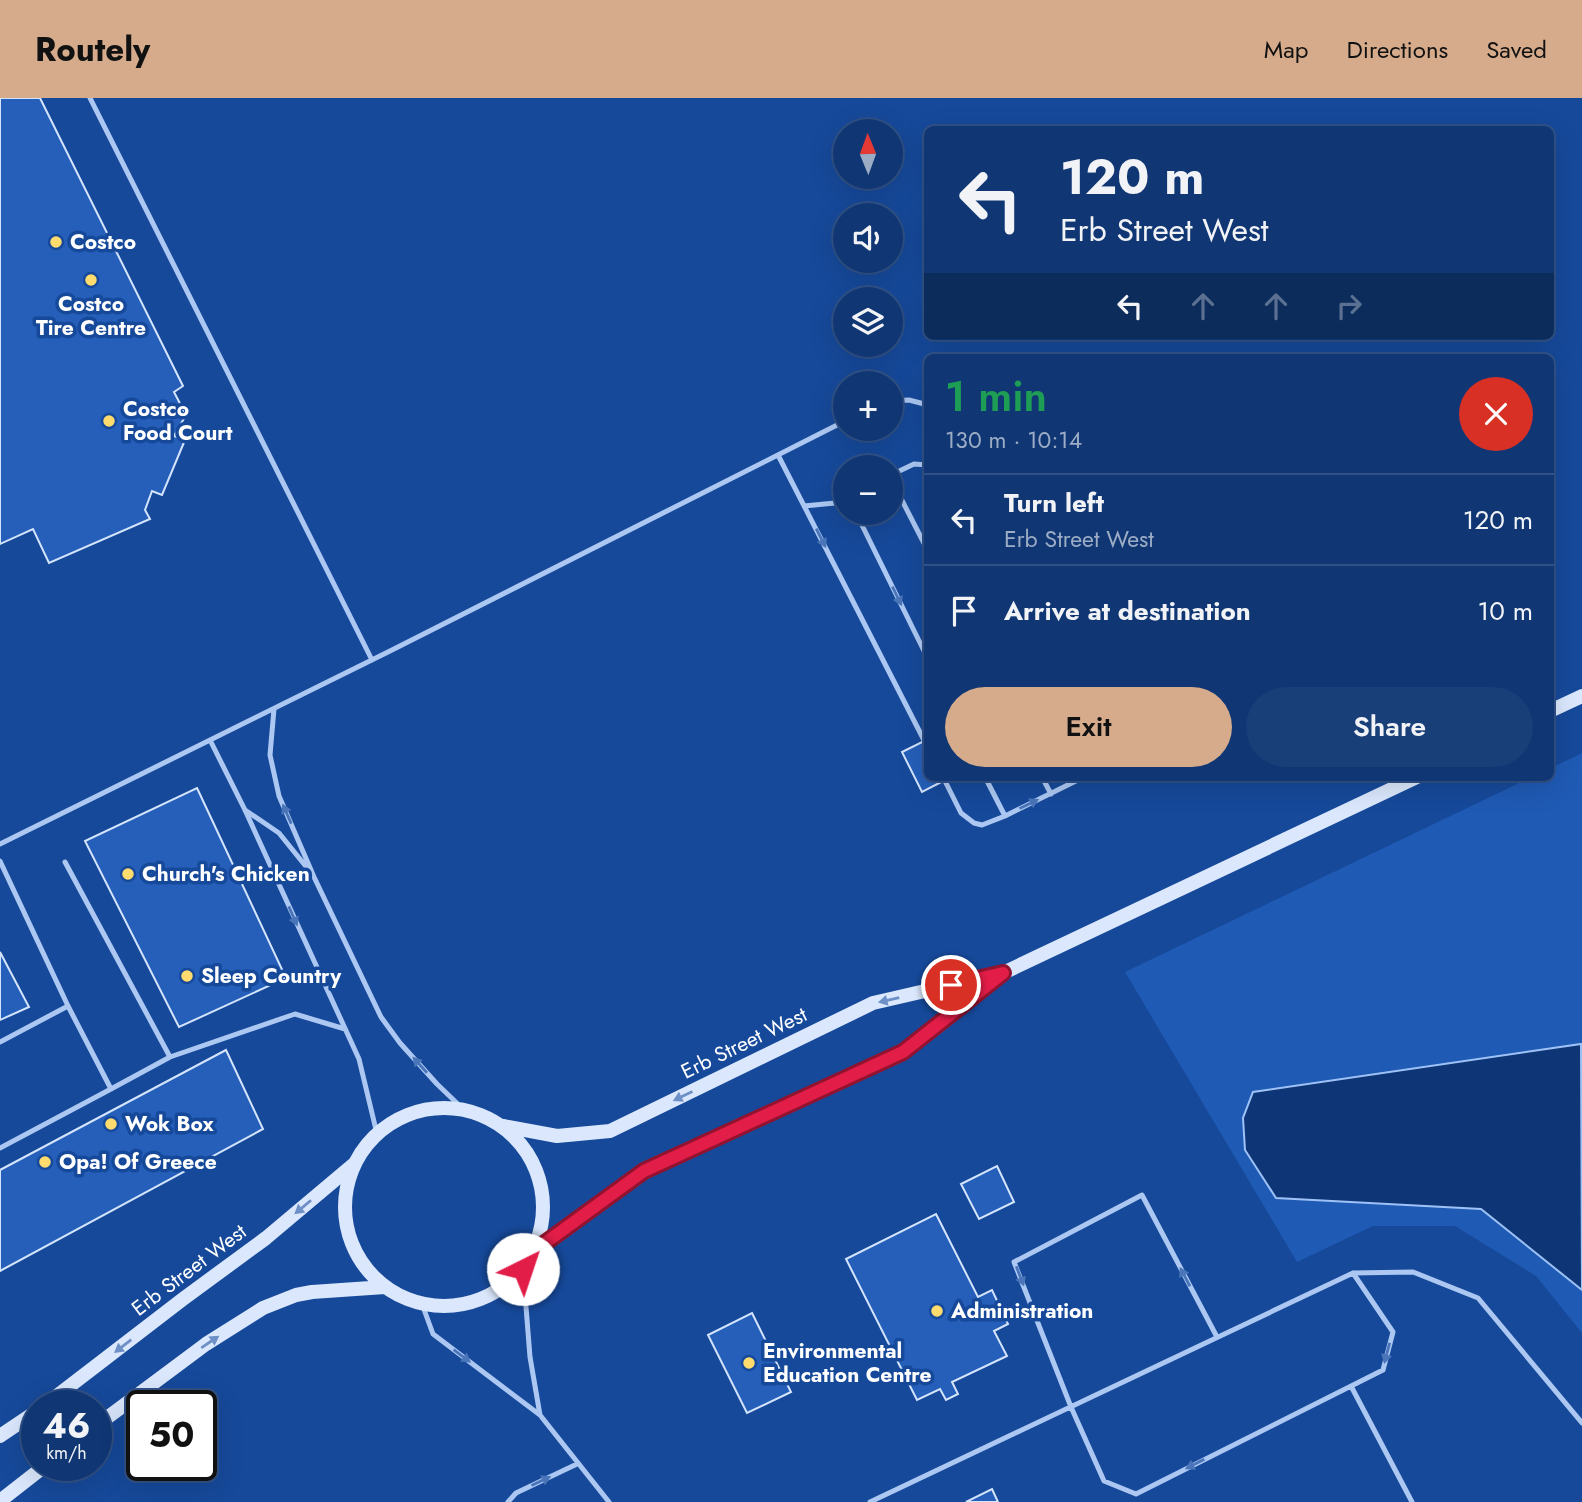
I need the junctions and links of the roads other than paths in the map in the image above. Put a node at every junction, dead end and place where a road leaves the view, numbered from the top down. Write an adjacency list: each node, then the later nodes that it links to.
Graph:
1 (90, 98): 14 (lane)
2 (903, 401): 3 (lane)
3 (924, 404)
4 (833, 427): 5 (lane)
5 (778, 455): 10 (lane); 14 (lane)
6 (924, 465): 7 (lane)
7 (903, 470)
8 (903, 501): 12 (lane)
9 (833, 502): 10 (lane)
10 (804, 506): 19 (lane, one-way to 19)
11 (862, 525): 13 (lane, one-way to 13)
12 (924, 543)
13 (924, 651)
14 (372, 660): 16 (lane)
15 (1582, 696): 17 (main road)
16 (274, 709): 18 (lane); 31 (lane, one-way to 16)
17 (1554, 709)
18 (210, 740): 26 (lane); 28 (lane)
19 (924, 740)
20 (945, 781): 27 (lane)
21 (987, 781): 27 (lane)
22 (1044, 781): 25 (lane)
23 (1076, 781): 25 (lane)
24 (1410, 781): 32 (main road, Erb Street West)
25 (1051, 794): 27 (lane, one-way to 25)
26 (245, 810): 31 (lane); 34 (lane, one-way to 34)
27 (1005, 816)
28 (0, 844)
29 (0, 861): 33 (lane)
30 (65, 862): 36 (lane)
31 (314, 877): 38 (lane, one-way to 31)
32 (1003, 973): 39 (main road, Erb Street West, one-way to 39); 43 (main road, Erb Street West)
33 (68, 1006): 35 (lane); 37 (lane)
34 (345, 1029): 36 (lane); 40 (lane)
35 (0, 1042)
36 (170, 1057): 37 (lane)
37 (111, 1089): 41 (lane)
38 (463, 1109): 39 (main road); 40 (main road)
39 (503, 1126): 43 (main road)
40 (376, 1134): 42 (main road)
41 (0, 1148)
42 (355, 1163): 46 (main road); 50 (main road, Erb Street West, one-way to 50)
43 (534, 1251): 44 (main road)
44 (523, 1269): 47 (main road); 53 (lane)
45 (1353, 1273): 48 (lane); 49 (lane, one-way to 49); 55 (lane)
46 (385, 1287): 47 (main road); 52 (main road, one-way to 46)
47 (422, 1304): 53 (lane, one-way to 53)
48 (1217, 1337): 51 (lane); 51 (lane, one-way to 51)
49 (1351, 1386): 51 (lane, one-way to 51); 63 (lane)
50 (65, 1390)
51 (1071, 1407): 62 (lane)
52 (112, 1414)
53 (540, 1415): 57 (lane)
54 (21, 1421): 56 (main road)
55 (1582, 1423)
56 (0, 1436)
57 (577, 1464): 60 (lane, one-way to 57); 61 (lane)
58 (26, 1481): 59 (main road)
59 (0, 1501)
60 (508, 1502)
61 (609, 1502)
62 (870, 1502)
63 (1412, 1502)

